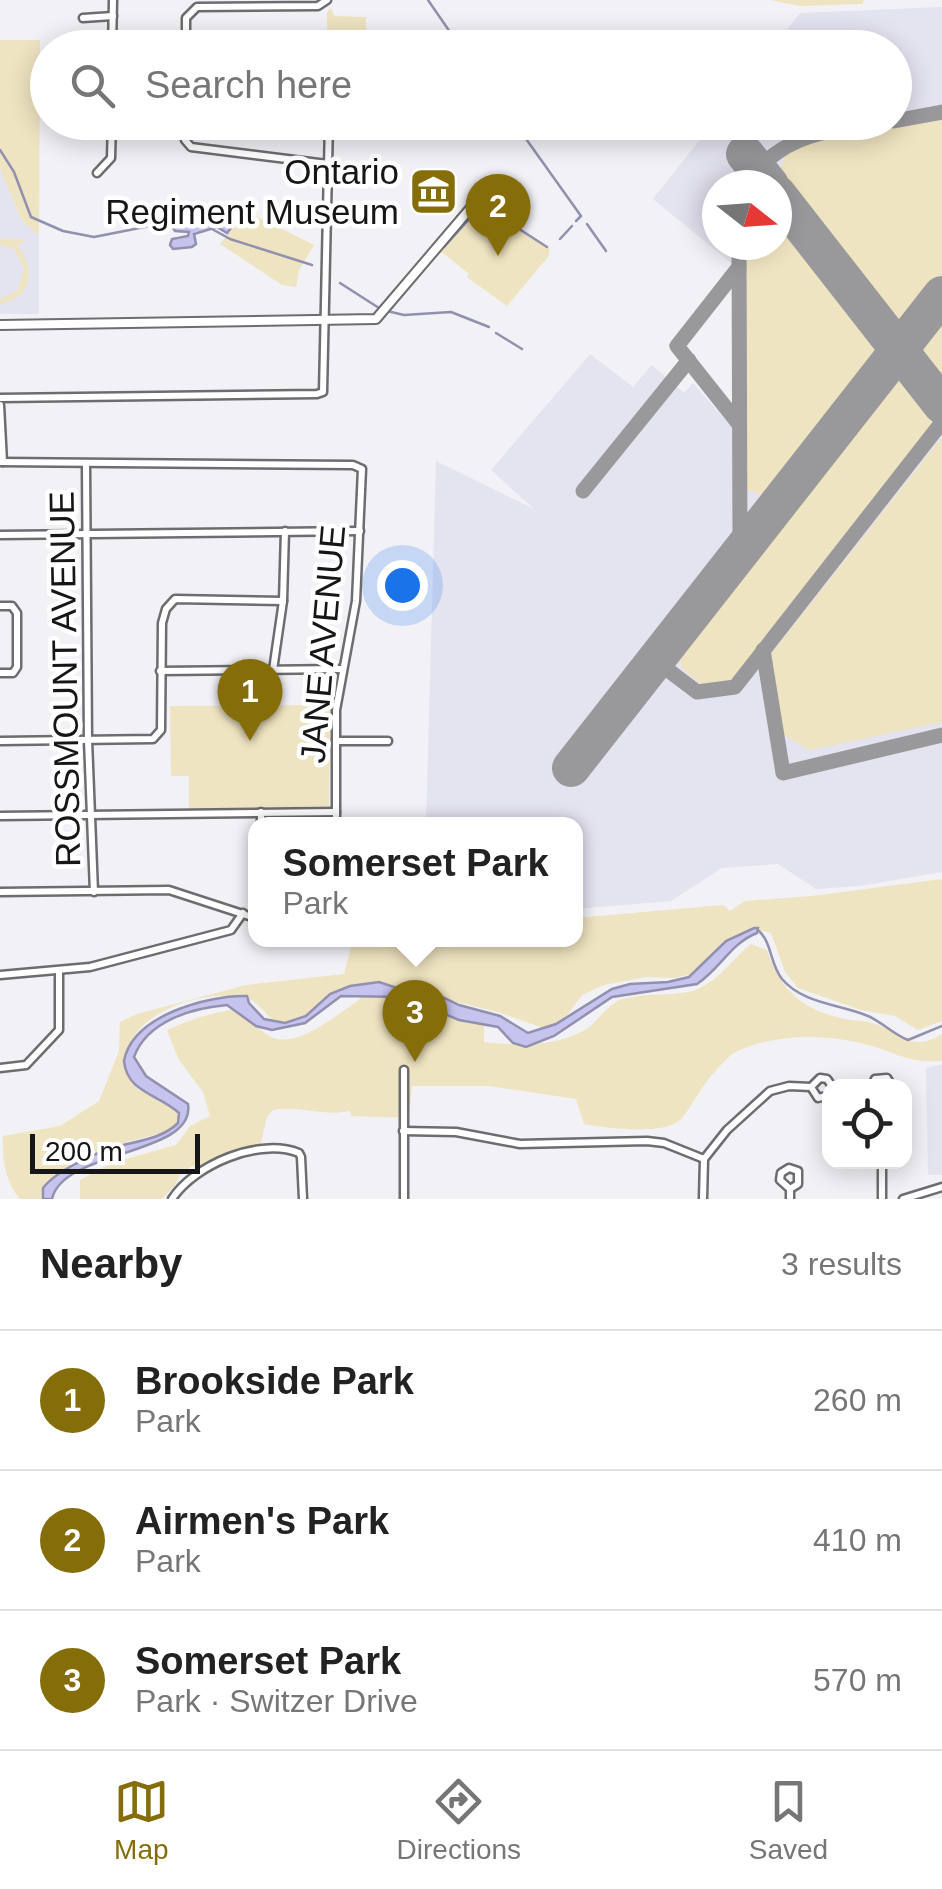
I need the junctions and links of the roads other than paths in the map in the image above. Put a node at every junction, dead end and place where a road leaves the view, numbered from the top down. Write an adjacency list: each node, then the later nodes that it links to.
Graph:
1 (113, 0): 3 (street)
2 (327, 0): 6 (street)
3 (113, 16): 4 (street); 5 (street)
4 (83, 18)
5 (113, 30)
6 (186, 30)
7 (112, 140): 11 (street)
8 (185, 140): 10 (street)
9 (328, 140): 10 (street)
10 (327, 164): 13 (street)
11 (97, 173)
12 (480, 197): 13 (street)
13 (325, 320): 14 (street); 15 (street)
14 (0, 325)
15 (0, 401): 16 (street)
16 (1, 462): 17 (street)
17 (86, 466): 19 (street, JANE AVENUE); 20 (street, ROSSMOUNT AVENUE)
18 (285, 531): 19 (street); 20 (street); 22 (street)
19 (360, 531): 24 (street, JANE AVENUE)
20 (87, 532): 21 (street); 28 (street, ROSSMOUNT AVENUE)
21 (0, 535)
22 (283, 601): 25 (street); 26 (street)
23 (0, 606): 27 (street)
24 (342, 669): 25 (street); 31 (street, JANE AVENUE)
25 (274, 670): 26 (street)
26 (160, 671): 28 (street)
27 (0, 673)
28 (88, 740): 30 (street); 34 (street, ROSSMOUNT AVENUE)
29 (388, 740): 31 (street)
30 (0, 741)
31 (336, 741): 33 (street, JANE AVENUE)
32 (261, 812): 33 (street); 34 (street); 36 (street)
33 (336, 812): 37 (street, JANE AVENUE)
34 (92, 814): 35 (street); 39 (street, ROSSMOUNT AVENUE)
35 (0, 816)
36 (261, 817)
37 (336, 817)
38 (0, 892): 39 (street)
39 (94, 892): 40 (street)
40 (243, 913): 41 (street); 42 (street)
41 (248, 915)
42 (58, 972): 43 (street); 44 (street)
43 (0, 974)
44 (0, 1068)
45 (404, 1070): 49 (street)
46 (826, 1079): 47 (street)
47 (811, 1087): 48 (street); 50 (street)
48 (822, 1097)
49 (403, 1131): 50 (street); 56 (street)
50 (704, 1159): 57 (street)
51 (882, 1169): 59 (street)
52 (942, 1187): 60 (street)
53 (790, 1189): 58 (street)
54 (172, 1199): 55 (street)
55 (303, 1199)
56 (404, 1199)
57 (703, 1199)
58 (790, 1199)
59 (882, 1199)
60 (903, 1199)

